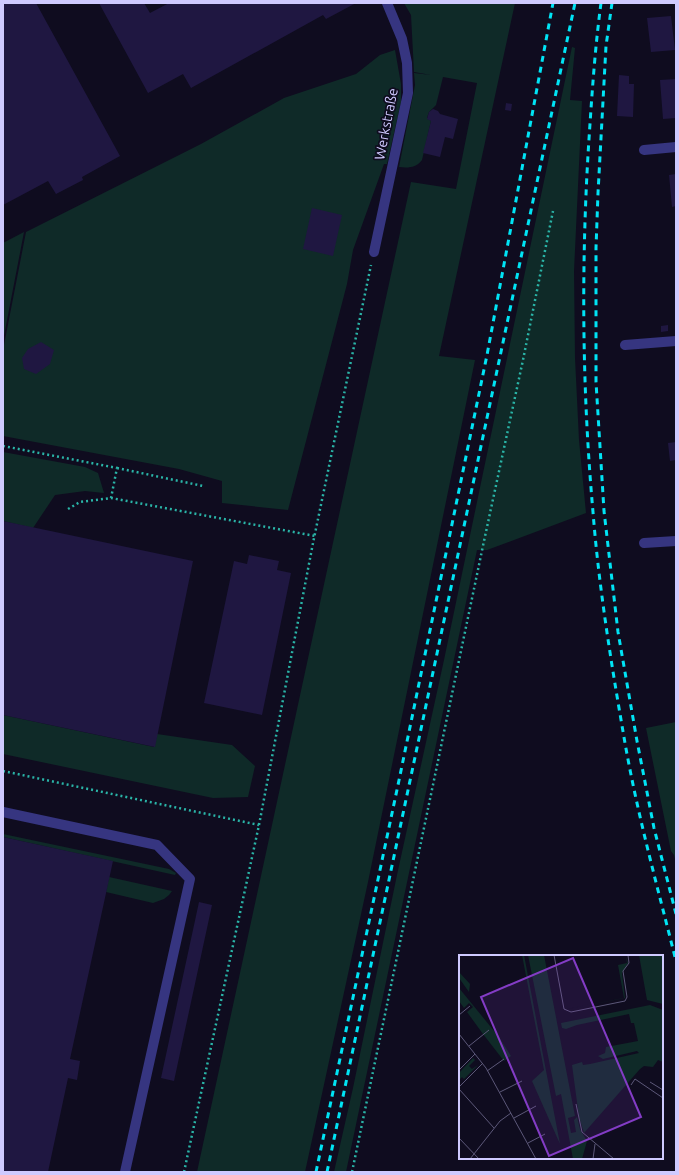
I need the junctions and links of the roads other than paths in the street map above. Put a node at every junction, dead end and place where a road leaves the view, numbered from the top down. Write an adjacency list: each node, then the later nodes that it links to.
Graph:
1 (388, 3): 4 (street, Werkstraße)
2 (676, 147): 3 (street)
3 (644, 150)
4 (374, 252)
5 (676, 341): 6 (street)
6 (625, 345)
7 (676, 540): 8 (street)
8 (644, 543)
9 (3, 812): 10 (street)
10 (125, 1172)

